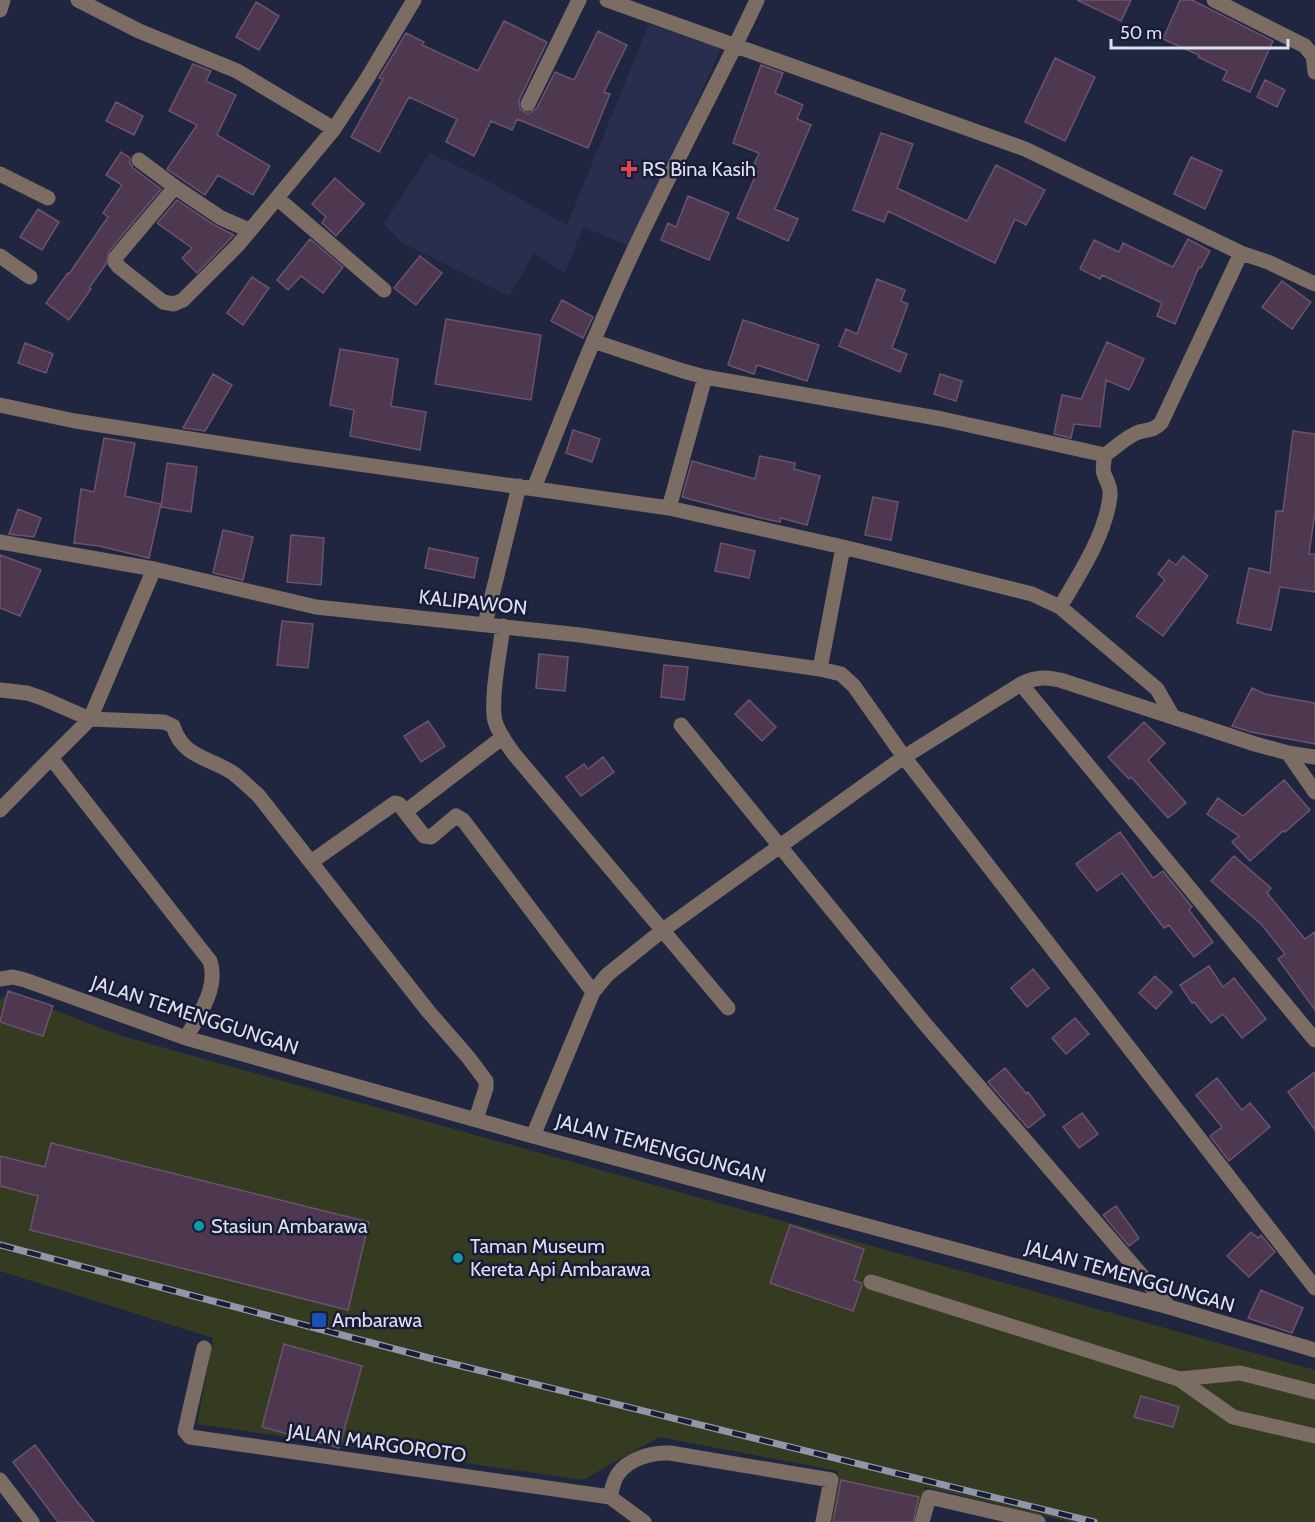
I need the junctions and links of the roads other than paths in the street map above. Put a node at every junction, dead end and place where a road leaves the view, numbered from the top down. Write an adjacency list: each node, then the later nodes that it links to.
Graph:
1 (3, 0): 8 (street)
2 (78, 0): 12 (street)
3 (414, 0): 12 (street)
4 (579, 0): 11 (street)
5 (607, 0): 9 (street)
6 (757, 0): 9 (street)
7 (1214, 0): 10 (street)
8 (0, 10)
9 (735, 47): 19 (street); 24 (street)
10 (1315, 72)
11 (528, 104)
12 (334, 129): 17 (street)
13 (139, 160): 15 (street)
14 (0, 174): 16 (street)
15 (175, 187): 18 (street); 18 (street)
16 (48, 198)
17 (277, 198): 18 (street); 23 (street)
18 (249, 230)
19 (1241, 253): 22 (street); 27 (street)
20 (0, 256): 21 (street)
21 (30, 277)
22 (1315, 284)
23 (384, 290)
24 (593, 341): 25 (street); 28 (street)
25 (705, 377): 27 (street); 29 (street)
26 (0, 405): 28 (street)
27 (1105, 455): 33 (street)
28 (526, 487): 29 (street); 34 (street)
29 (669, 508): 31 (street)
30 (0, 542): 32 (street, KALIPAWON)
31 (843, 547): 33 (street); 36 (street)
32 (154, 569): 34 (street, KALIPAWON); 40 (street)
33 (1060, 607): 39 (street)
34 (485, 624): 35 (street, KALIPAWON)
35 (503, 627): 36 (street, KALIPAWON); 42 (street)
36 (820, 669): 45 (street, KALIPAWON)
37 (1020, 684): 39 (street); 45 (street); 57 (street)
38 (0, 690): 40 (street)
39 (1173, 717): 43 (street)
40 (90, 719): 44 (street); 51 (street)
41 (681, 725): 50 (street)
42 (503, 737): 49 (street); 52 (street)
43 (1288, 753): 46 (street); 47 (street)
44 (51, 758): 48 (street); 56 (street)
45 (904, 758): 50 (street); 61 (street, KALIPAWON)
46 (1315, 758)
47 (1315, 792)
48 (0, 810)
49 (405, 812): 51 (street); 54 (street)
50 (781, 845): 52 (street); 62 (street)
51 (311, 862): 58 (street)
52 (663, 930): 54 (street); 55 (street)
53 (0, 978): 56 (street, JALAN TEMENGGUNGAN)
54 (593, 992): 59 (street)
55 (728, 1008)
56 (186, 1038): 58 (street, JALAN TEMENGGUNGAN)
57 (1315, 1040)
58 (476, 1119): 59 (street, JALAN TEMENGGUNGAN)
59 (533, 1136): 62 (street, JALAN TEMENGGUNGAN)
60 (871, 1282): 65 (street)
61 (1315, 1288)
62 (1169, 1307): 64 (street, JALAN TEMENGGUNGAN)
63 (204, 1348): 69 (street, JALAN MARGOROTO)
64 (1315, 1350)
65 (1179, 1379): 66 (street); 67 (street)
66 (1315, 1392)
67 (1315, 1436)
68 (0, 1480): 70 (street)
69 (610, 1497): 71 (street, JALAN MARGOROTO); 72 (street)
70 (32, 1522)
71 (644, 1522)
72 (824, 1522)
73 (922, 1522): 74 (street)
74 (1038, 1522)

